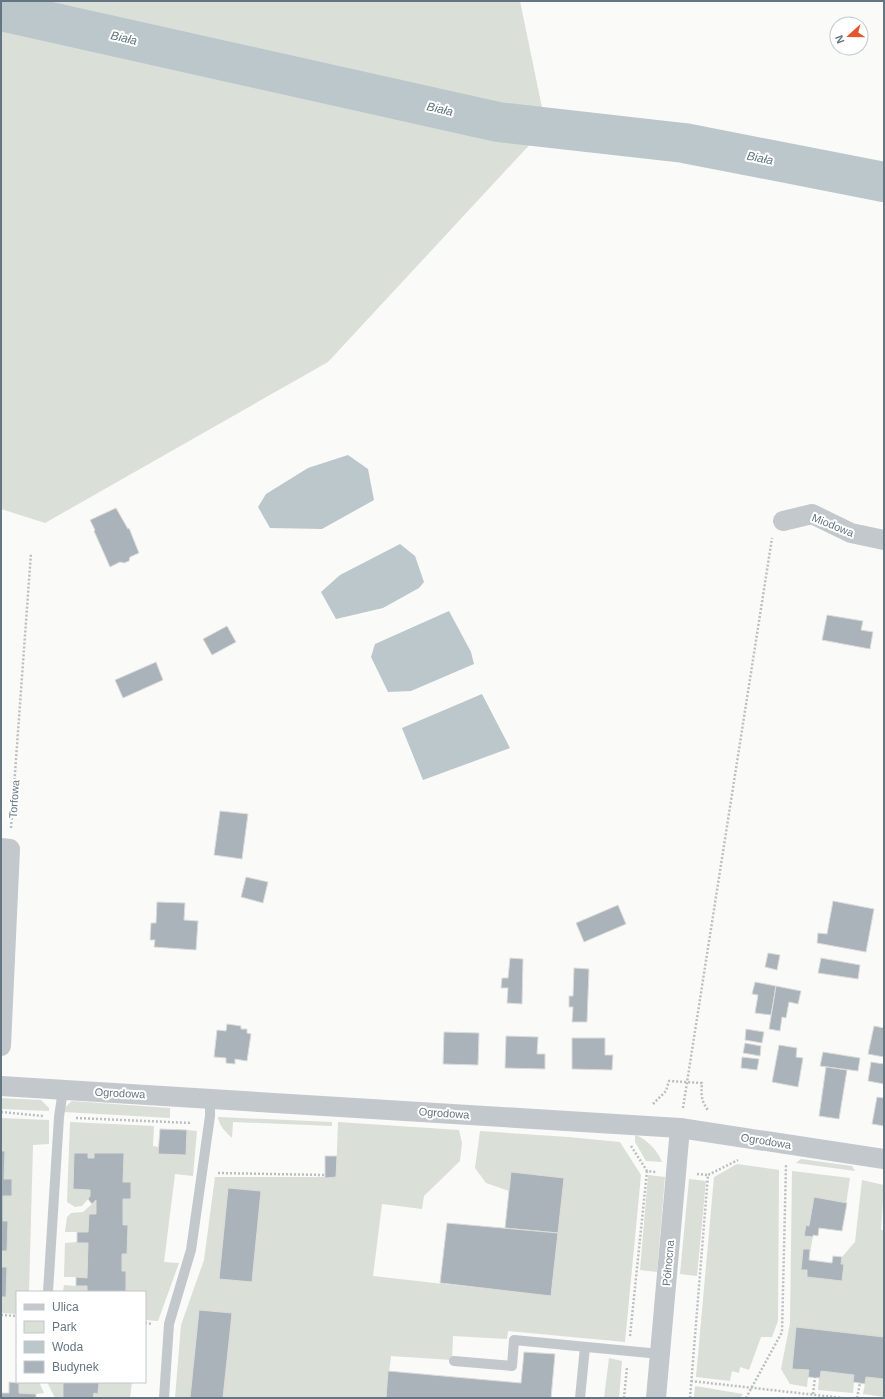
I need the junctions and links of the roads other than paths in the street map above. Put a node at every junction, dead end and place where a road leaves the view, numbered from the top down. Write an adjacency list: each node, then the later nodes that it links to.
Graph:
1 (783, 521): 2 (street, Miodowa)
2 (884, 540)
3 (5, 848): 4 (street)
4 (1, 1046)
5 (1, 1086): 6 (street, Ogrodowa)
6 (63, 1090): 7 (street, Ogrodowa); 10 (lane)
7 (210, 1098): 8 (street, Ogrodowa); 14 (lane)
8 (680, 1128): 9 (street, Ogrodowa); 12 (street, Północna)
9 (884, 1159)
10 (48, 1291)
11 (585, 1347): 12 (lane); 13 (lane); 15 (lane)
12 (660, 1354): 16 (street, Północna)
13 (454, 1362)
14 (164, 1398)
15 (580, 1398)
16 (656, 1398)

